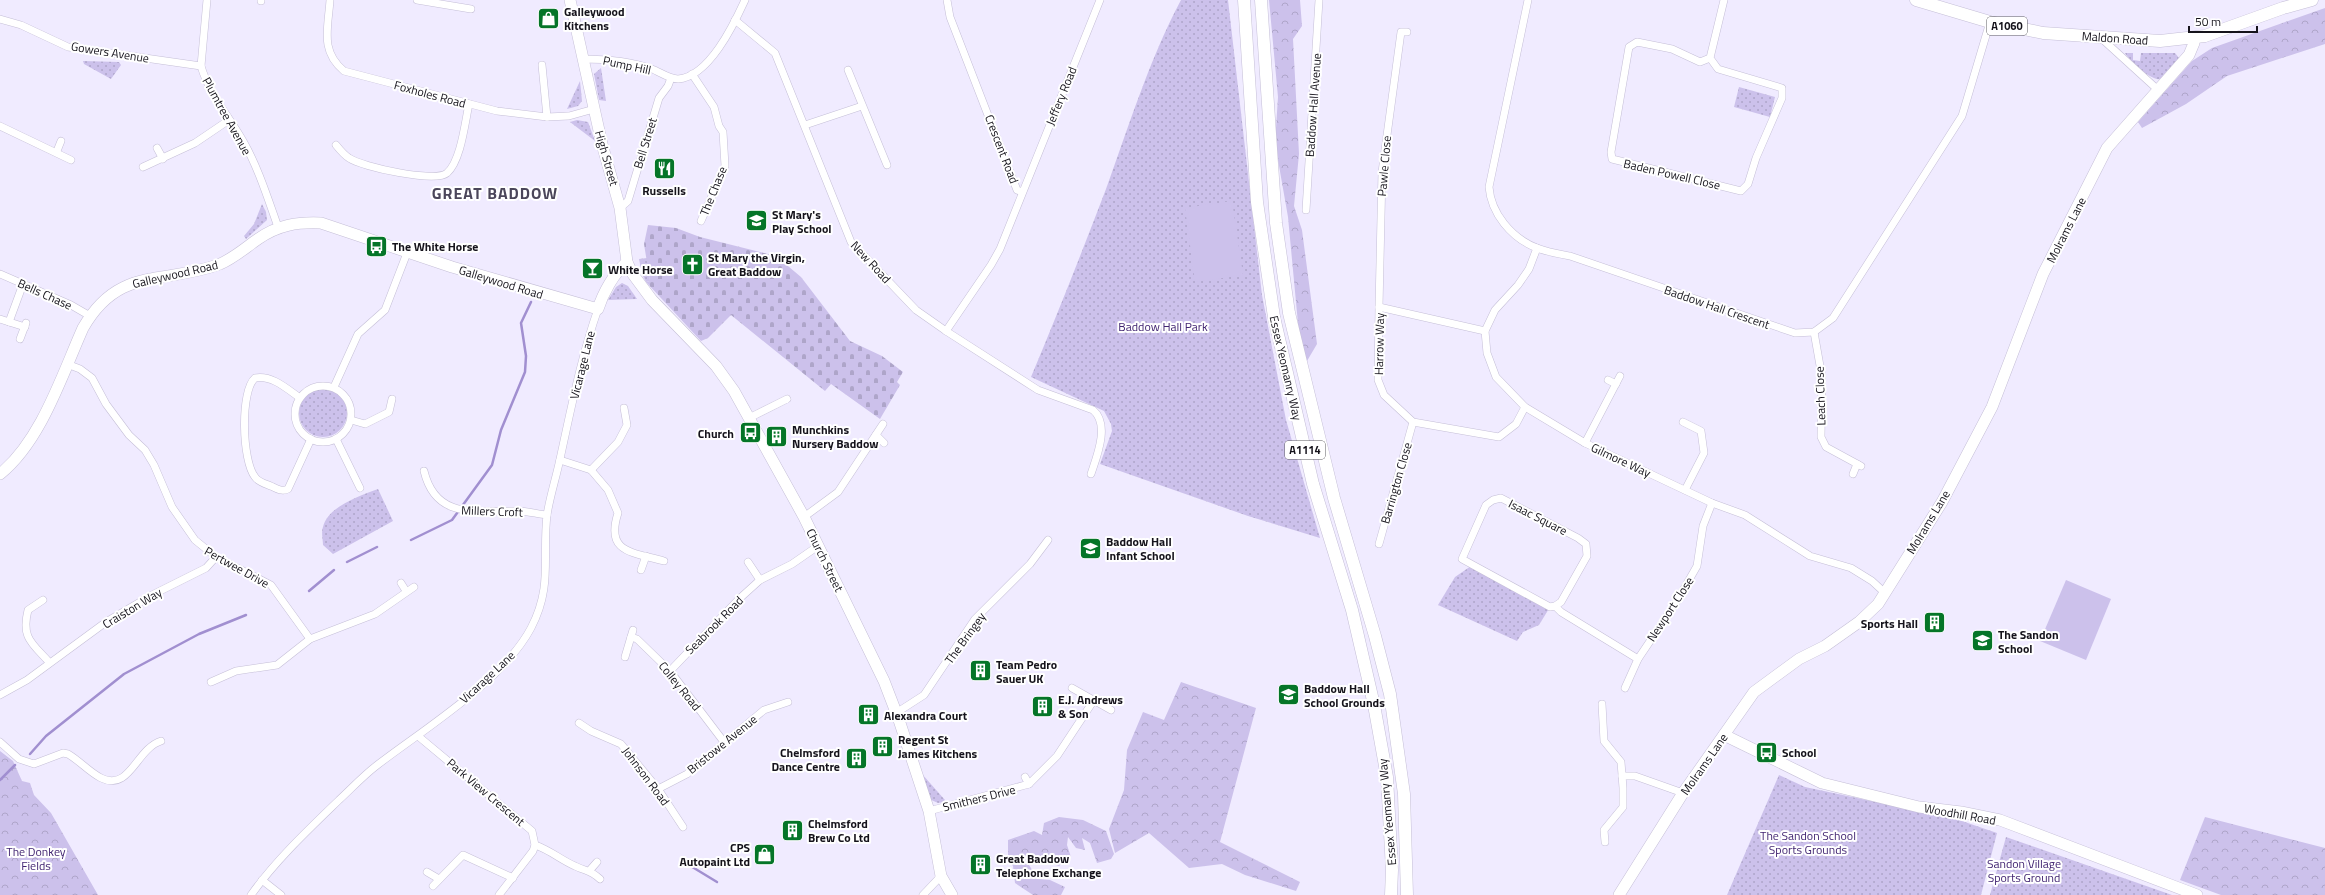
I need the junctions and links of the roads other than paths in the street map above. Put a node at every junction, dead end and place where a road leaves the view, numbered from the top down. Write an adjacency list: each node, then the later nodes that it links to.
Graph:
1 (207, 0): 26 (street, Plumtree Avenue)
2 (330, 0): 31 (street, Foxholes Road)
3 (417, 0): 15 (street)
4 (570, 0): 24 (street, High Street)
5 (744, 0): 18 (street)
6 (947, 0): 46 (street, Crescent Road)
7 (1100, 0): 46 (street, Jeffery Road)
8 (1244, 0): 154 (main road, Essex Yeomanry Way / A1114)
9 (1261, 0): 155 (main road, Essex Yeomanry Way / A1114)
10 (1319, 0): 48 (street, Baddow Hall Avenue)
11 (1528, 0): 51 (street, Baddow Hall Crescent)
12 (1724, 0): 23 (street)
13 (1916, 0): 19 (main road, Maldon Road / A1060)
14 (2312, 0): 22 (main road, Maldon Road / A1060)
15 (445, 3): 16 (street)
16 (471, 10)
17 (0, 19): 26 (street, Gowers Avenue)
18 (735, 20): 28 (street); 36 (street, New Road)
19 (1990, 22): 21 (main road, Maldon Road / A1060); 63 (street)
20 (1407, 32): 56 (street, Pawle Close)
21 (2101, 38): 22 (main road, Maldon Road / A1060); 30 (street)
22 (2194, 38): 30 (street, Molrams Lane)
23 (1710, 58): 23 (street, Baden Powell Close)
24 (582, 59): 29 (street, Pump Hill); 33 (street, High Street)
25 (542, 65): 34 (street)
26 (201, 66): 35 (street, Plumtree Avenue)
27 (848, 70): 32 (street)
28 (692, 74): 29 (street); 49 (street, The Chase)
29 (671, 78): 47 (street, Bell Street)
30 (2157, 89): 108 (street, Molrams Lane)
31 (469, 104): 34 (street, Foxholes Road); 39 (street)
32 (862, 106): 36 (street); 44 (street)
33 (594, 109): 34 (street, Foxholes Road); 47 (street, High Street)
34 (547, 117)
35 (229, 120): 42 (street); 50 (street, Plumtree Avenue)
36 (805, 125): 61 (street, New Road)
37 (0, 126): 41 (street)
38 (61, 141): 41 (street)
39 (336, 145)
40 (157, 148): 42 (street)
41 (56, 151): 43 (street)
42 (163, 158): 45 (street)
43 (71, 160)
44 (887, 165)
45 (143, 167)
46 (1022, 192): 61 (street, Crescent Road)
47 (620, 208): 53 (street, High Street)
48 (1306, 210)
49 (700, 221)
50 (278, 227): 52 (street, Galleywood Road); 58 (street, Galleywood Road)
51 (1537, 248): 62 (street); 63 (street, Baddow Hall Crescent)
52 (407, 253): 57 (street, Galleywood Road); 69 (street)
53 (627, 262): 57 (street); 75 (street, Church Street)
54 (0, 274): 55 (street, Bells Chase)
55 (23, 284): 58 (street, Bells Chase); 60 (street)
56 (1379, 307): 62 (street, Harrow Way); 77 (street, Harrow Way)
57 (598, 309): 85 (street, Vicarage Lane)
58 (90, 316): 65 (street, Galleywood Road)
59 (0, 319): 60 (street)
60 (9, 322): 64 (street)
61 (946, 331): 89 (street, New Road)
62 (1485, 331): 74 (street, Gilmore Way)
63 (1814, 332): 90 (street, Leach Close)
64 (20, 339)
65 (67, 364): 88 (street, Galleywood Road); 100 (street, Pertwee Drive)
66 (1620, 376): 68 (street)
67 (1608, 380): 68 (street)
68 (1616, 384): 84 (street)
69 (334, 387): 70 (street); 76 (street)
70 (300, 398): 81 (street); 81 (street)
71 (392, 399): 76 (street)
72 (787, 400): 75 (street)
73 (624, 408): 86 (street)
74 (1524, 408): 77 (street); 84 (street, Gilmore Way)
75 (749, 418): 95 (street, Church Street)
76 (351, 420): 82 (street)
77 (1413, 422): 97 (street, Barrington Close)
78 (1683, 422): 92 (street)
79 (883, 424): 80 (street)
80 (876, 435): 83 (street); 95 (street)
81 (311, 439): 82 (street)
82 (336, 439): 91 (street)
83 (884, 443)
84 (1585, 443): 92 (street, Gilmore Way)
85 (560, 460): 86 (street); 94 (street, Vicarage Lane)
86 (591, 470): 99 (street)
87 (424, 472): 94 (street, Millers Croft)
88 (0, 474)
89 (1090, 474)
90 (1853, 474)
91 (360, 488)
92 (1685, 490): 93 (street, Gilmore Way)
93 (1712, 503): 108 (street, Gilmore Way); 113 (street, Newport Close)
94 (547, 515): 127 (street, Vicarage Lane)
95 (804, 517): 98 (street, Church Street)
96 (1048, 540): 124 (street, The Bringey)
97 (1379, 544)
98 (818, 546): 104 (street, Seabrook Road); 124 (street, Church Street)
99 (646, 556): 101 (street); 103 (street)
100 (216, 557): 111 (street, Pertwee Drive); 114 (street, Craiston Way)
101 (664, 561)
102 (748, 562): 104 (street)
103 (642, 570)
104 (760, 580): 115 (street, Seabrook Road)
105 (401, 583): 107 (street)
106 (414, 587): 107 (street)
107 (406, 591): 111 (street)
108 (1885, 593): 126 (street, Molrams Lane)
109 (43, 600): 114 (street)
110 (1555, 606): 110 (street, Isaac Square); 113 (street, Isaac Square)
111 (310, 639): 116 (street)
112 (625, 657): 115 (street, Colley Road)
113 (1638, 659): 118 (street, Newport Close)
114 (49, 662): 119 (street, Craiston Way)
115 (670, 670): 130 (street, Colley Road)
116 (211, 682)
117 (1072, 688): 120 (street)
118 (1625, 688)
119 (0, 695)
120 (1094, 700): 123 (street); 133 (street, Smithers Drive)
121 (788, 702): 130 (street, Bristowe Avenue)
122 (1602, 704): 131 (street)
123 (1111, 710)
124 (896, 713): 136 (street, Church Street)
125 (580, 723): 134 (street, Johnson Road)
126 (1724, 735): 135 (street, Molrams Lane); 157 (street, Woodhill Road)
127 (418, 736): 139 (street, Park View Crescent); 147 (street, Vicarage Lane)
128 (161, 741): 129 (street)
129 (0, 742)
130 (724, 742): 134 (street, Bristowe Avenue)
131 (1622, 776): 135 (street); 138 (street)
132 (1025, 777): 133 (street, Smithers Drive)
133 (1029, 784): 136 (street, Smithers Drive)
134 (658, 789): 137 (street, Johnson Road)
135 (1683, 793): 156 (street, Molrams Lane)
136 (929, 812): 143 (street, Church Street)
137 (683, 827)
138 (1606, 842)
139 (535, 845): 141 (street); 144 (street)
140 (597, 862): 141 (street)
141 (590, 870): 146 (street)
142 (427, 872): 145 (street)
143 (941, 876): 152 (street); 153 (street, Church Street)
144 (513, 878): 145 (street); 151 (street)
145 (439, 879): 148 (street)
146 (600, 879)
147 (262, 880): 149 (street, Vicarage Lane); 150 (street)
148 (433, 886)
149 (251, 895)
150 (281, 895)
151 (500, 895)
152 (923, 895)
153 (952, 895)
154 (1391, 895)
155 (1407, 895)
156 (1619, 895)
157 (2197, 895)

